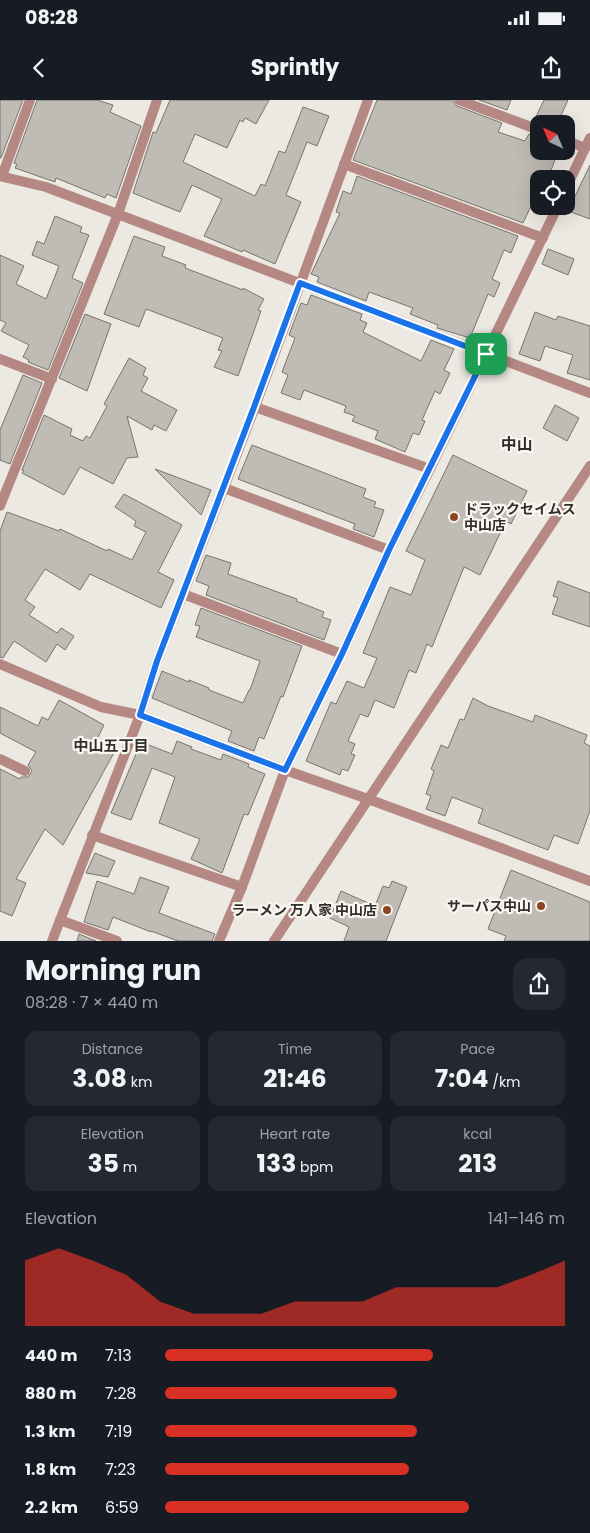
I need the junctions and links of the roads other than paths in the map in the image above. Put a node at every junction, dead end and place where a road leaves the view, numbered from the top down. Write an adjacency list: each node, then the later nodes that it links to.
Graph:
1 (30, 100): 10 (street)
2 (157, 100): 11 (street)
3 (368, 100): 8 (street)
4 (459, 100): 5 (street)
5 (530, 127)
6 (575, 141): 7 (street)
7 (588, 143): 9 (street)
8 (344, 164): 13 (street); 14 (street)
9 (575, 170)
10 (1, 176): 11 (street)
11 (118, 214): 14 (street); 17 (street)
12 (554, 215): 13 (street)
13 (543, 238): 15 (street)
14 (300, 283): 15 (street); 19 (street)
15 (486, 354): 18 (street); 21 (street)
16 (0, 359): 17 (street)
17 (52, 379): 23 (street)
18 (590, 393)
19 (254, 407): 21 (street); 22 (street)
20 (590, 466): 32 (street)
21 (430, 469): 24 (street)
22 (224, 488): 24 (street); 25 (street)
23 (0, 506)
24 (389, 550): 26 (street)
25 (182, 594): 26 (street); 28 (street)
26 (342, 654): 30 (street)
27 (0, 664): 28 (street)
28 (140, 715): 30 (street); 33 (street)
29 (0, 759): 31 (street)
30 (285, 770): 32 (street); 35 (street)
31 (25, 771)
32 (368, 798): 34 (street); 40 (street)
33 (92, 834): 35 (street); 36 (street)
34 (590, 881)
35 (242, 887): 39 (street)
36 (60, 920): 37 (street); 38 (street)
37 (52, 940)
38 (116, 940)
39 (220, 940)
40 (274, 940)

